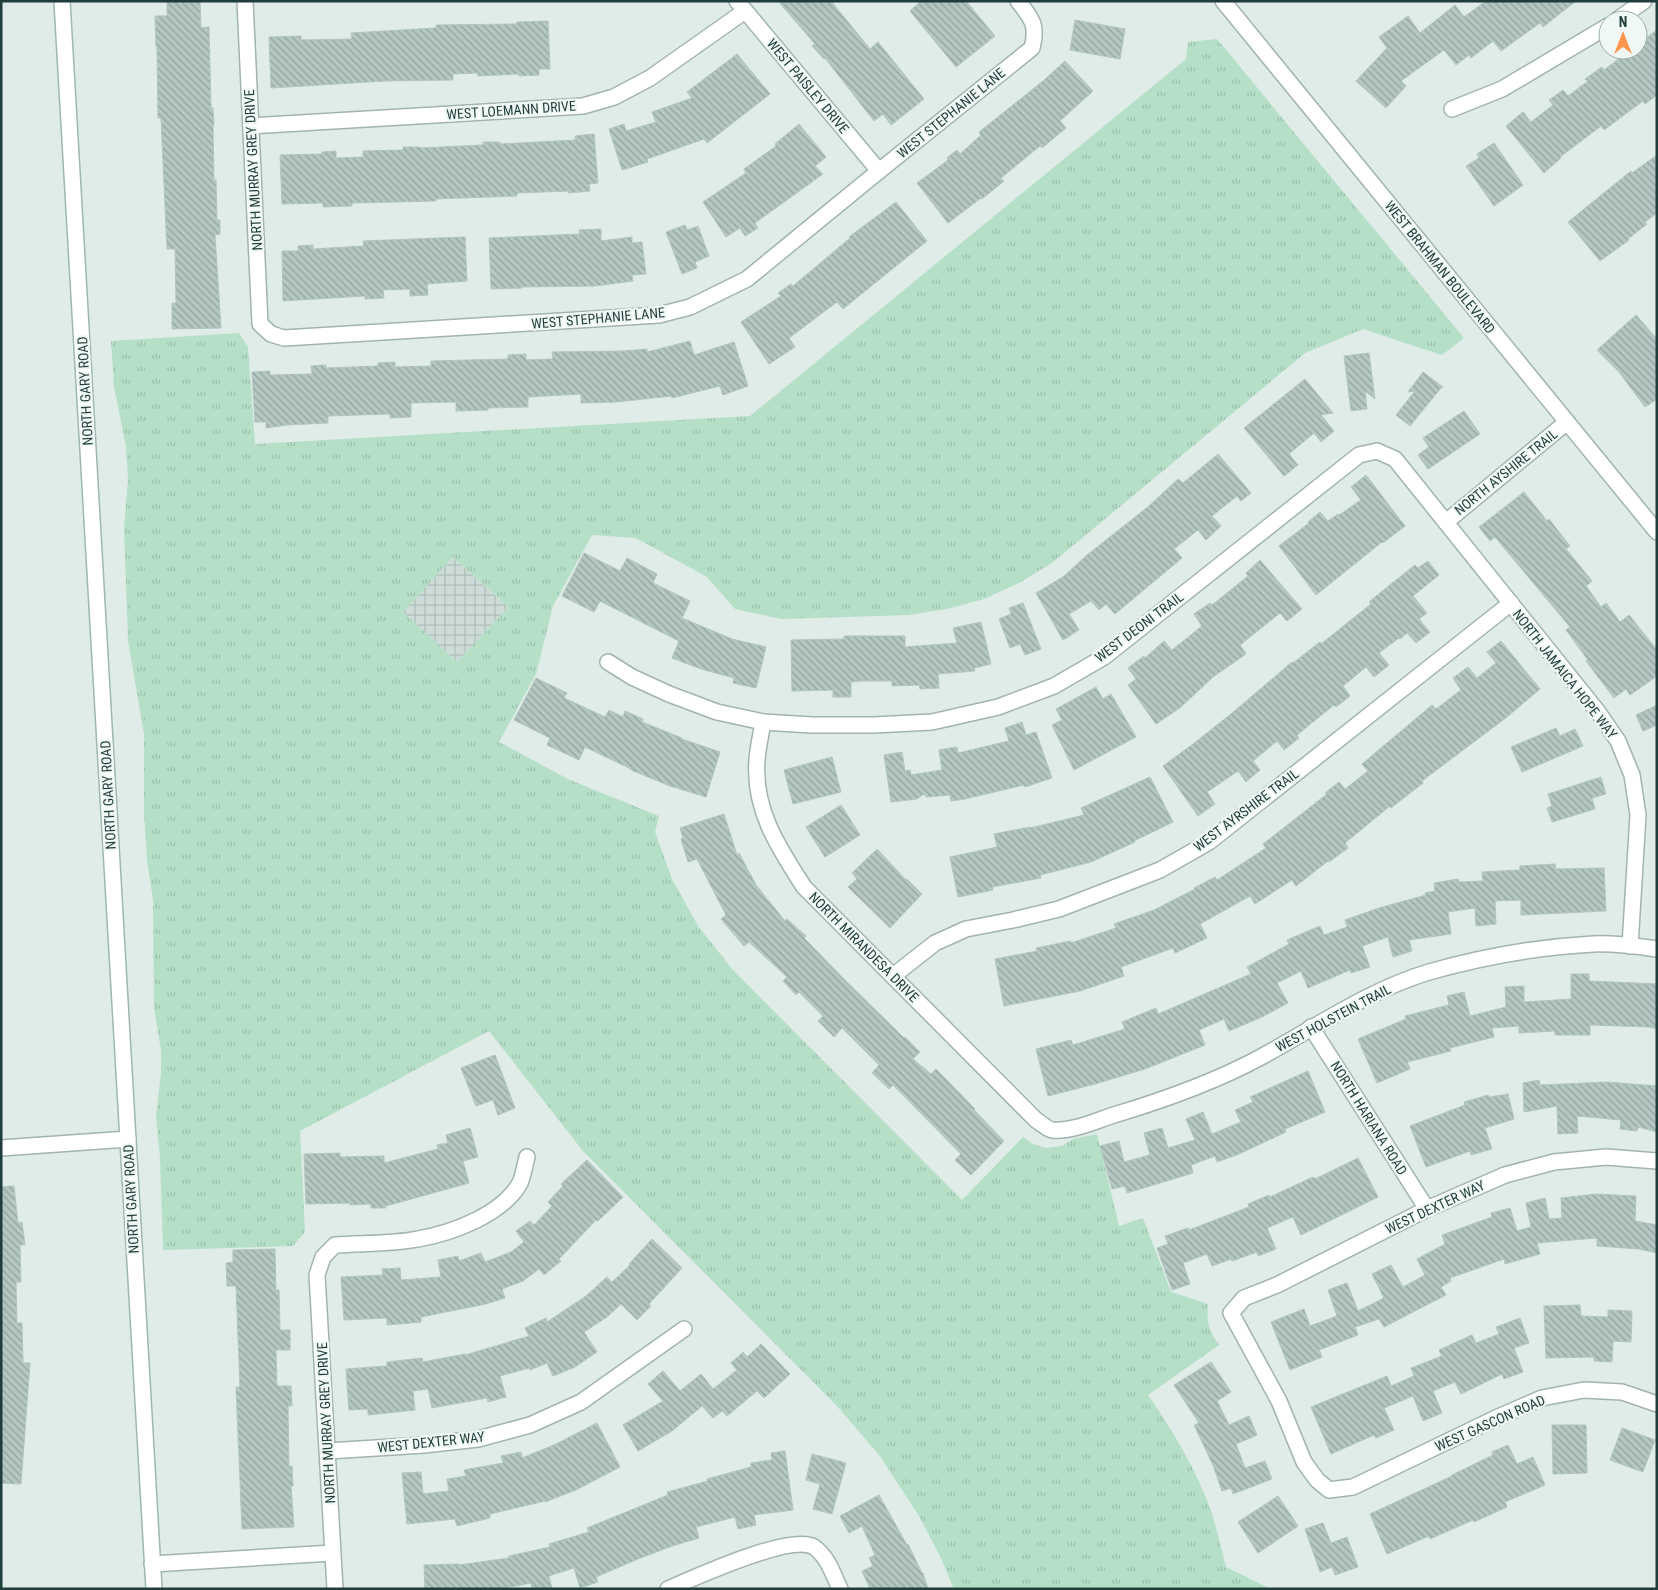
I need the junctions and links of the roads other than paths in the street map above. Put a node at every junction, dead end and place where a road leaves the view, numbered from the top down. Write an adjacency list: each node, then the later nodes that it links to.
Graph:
1 (62, 1): 25 (street, NORTH GARY ROAD)
2 (245, 1): 10 (street, NORTH MURRAY GREY DRIVE)
3 (1018, 1): 11 (street, WEST STEPHANIE LANE)
4 (1223, 1): 13 (street, WEST BRAHMAN BOULEVARD)
5 (1644, 1): 7 (street)
6 (741, 6): 10 (street, WEST LOEMANN DRIVE); 11 (street, WEST PAISLEY DRIVE)
7 (1631, 10)
8 (1598, 32): 9 (street)
9 (1452, 109)
10 (251, 126): 12 (street, NORTH MURRAY GREY DRIVE)
11 (878, 171): 12 (street, WEST STEPHANIE LANE)
12 (271, 334)
13 (1567, 422): 15 (street, NORTH AYSHIRE TRAIL); 16 (street, WEST BRAHMAN BOULEVARD)
14 (1377, 451): 15 (street, NORTH JAMAICA HOPE WAY); 19 (street, WEST DEONI TRAIL)
15 (1446, 522): 17 (street, NORTH JAMAICA HOPE WAY)
16 (1657, 532)
17 (1511, 603): 20 (street, NORTH JAMAICA HOPE WAY); 22 (street, WEST AYRSHIRE TRAIL)
18 (608, 662): 19 (street, WEST DEONI TRAIL)
19 (763, 722): 22 (street, NORTH MIRANDESA DRIVE)
20 (1630, 946): 21 (street, WEST HOLSTEIN TRAIL); 23 (street, WEST HOLSTEIN TRAIL)
21 (1657, 949)
22 (893, 976): 24 (street, NORTH MIRANDESA DRIVE)
23 (1311, 1027): 24 (street, WEST HOLSTEIN TRAIL); 29 (street, NORTH HARIANA ROAD)
24 (1050, 1130)
25 (128, 1139): 26 (street); 35 (street, NORTH GARY ROAD)
26 (1, 1148)
27 (527, 1157): 32 (street, NORTH MURRAY GREY DRIVE)
28 (1657, 1161): 29 (street, WEST DEXTER WAY)
29 (1427, 1209): 33 (street, WEST DEXTER WAY)
30 (684, 1330): 32 (street, WEST DEXTER WAY)
31 (1657, 1404): 33 (street, WEST GASCON ROAD)
32 (328, 1451): 34 (street, NORTH MURRAY GREY DRIVE)
33 (1330, 1490)
34 (332, 1553): 35 (street); 37 (street, NORTH MURRAY GREY DRIVE)
35 (152, 1564): 36 (street, NORTH GARY ROAD)
36 (154, 1589)
37 (335, 1589)
38 (668, 1589): 39 (street)
39 (840, 1589)

